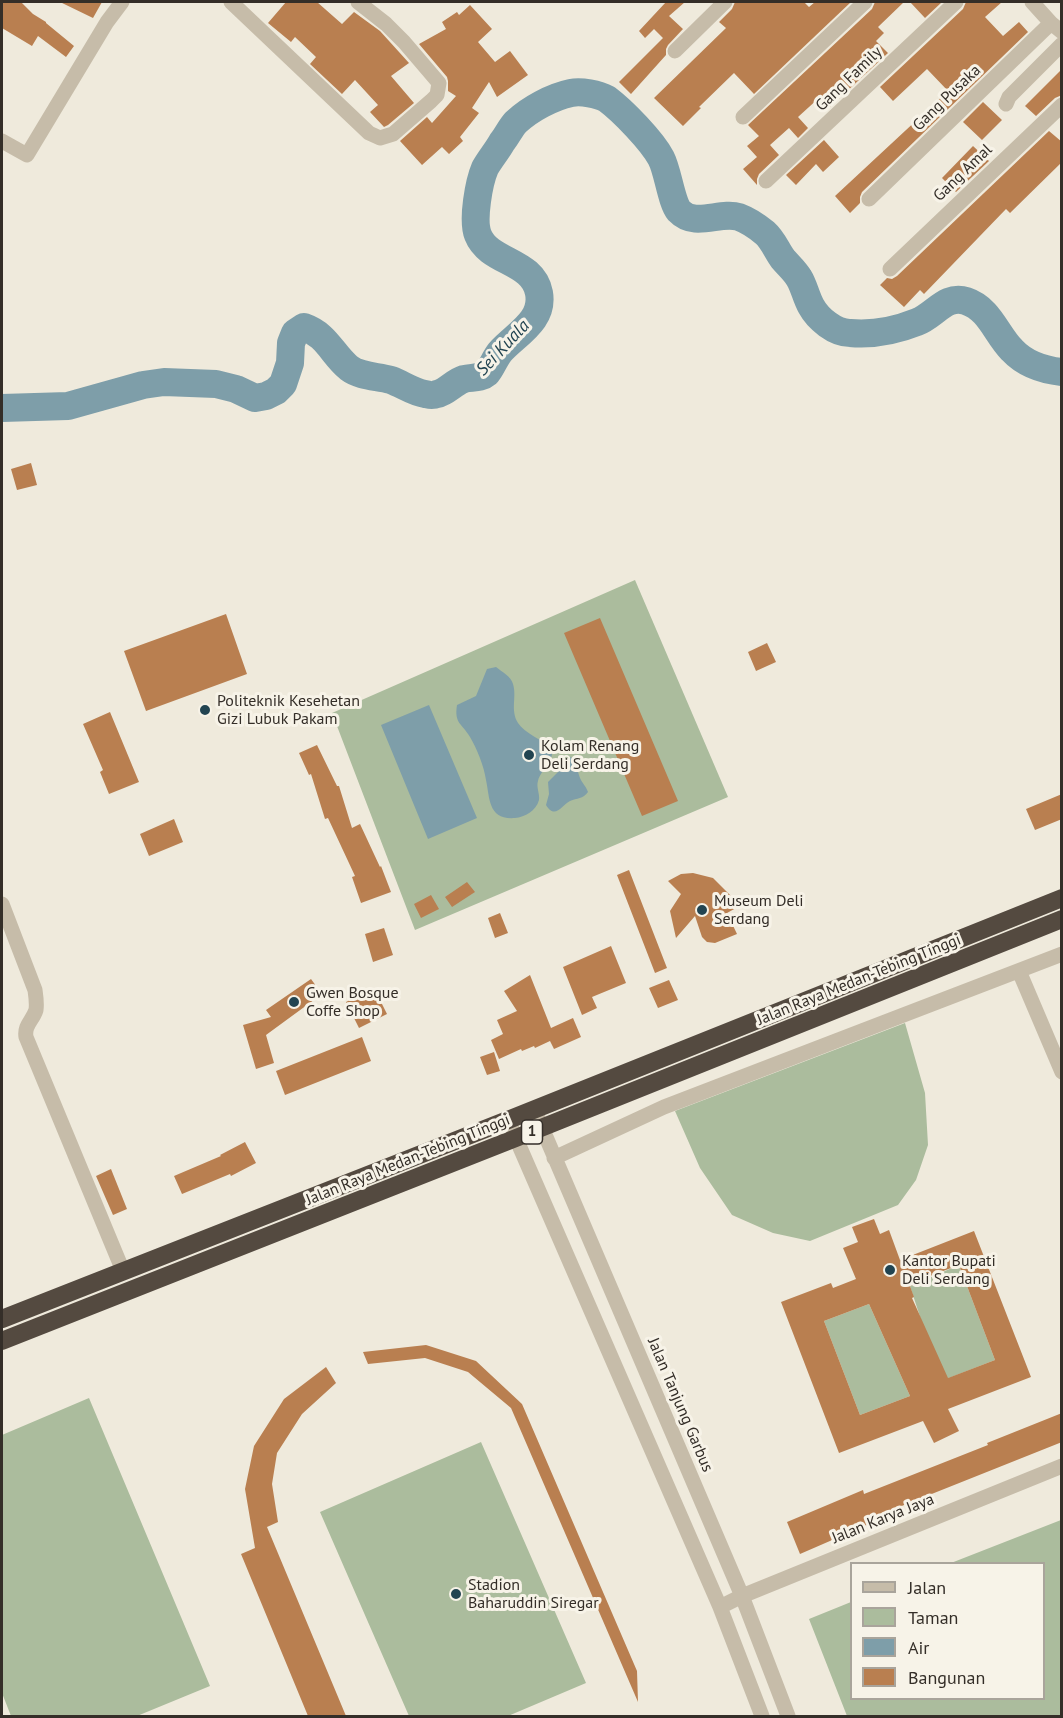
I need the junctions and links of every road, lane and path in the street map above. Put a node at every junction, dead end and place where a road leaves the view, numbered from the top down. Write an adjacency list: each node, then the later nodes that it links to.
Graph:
1 (122, 2): 14 (street)
2 (231, 2): 3 (street)
3 (358, 2)
4 (725, 2): 10 (street)
5 (865, 2): 13 (street)
6 (956, 2): 15 (street, Gang Family)
7 (1032, 2): 8 (street)
8 (1056, 28): 16 (street, Gang Pusaka)
9 (1062, 44): 11 (street)
10 (675, 51)
11 (1006, 104)
12 (1062, 105): 17 (street, Gang Amal)
13 (743, 117)
14 (2, 141)
15 (766, 181)
16 (869, 199)
17 (890, 269)
18 (1062, 898): 24 (highway, Jalan Raya Medan-Tebing Tinggi / 1)
19 (2, 904): 29 (street)
20 (1062, 919): 26 (highway, Jalan Raya Medan-Tebing Tinggi / 1)
21 (1062, 954): 22 (street)
22 (1019, 970): 23 (street); 28 (street)
23 (1062, 1072)
24 (534, 1109): 25 (highway, Jalan Raya Medan-Tebing Tinggi / 1); 26 (street, Jalan Tanjung Garbus)
25 (508, 1120): 27 (street); 29 (highway, Jalan Raya Medan-Tebing Tinggi / 1)
26 (542, 1128): 27 (highway, Jalan Raya Medan-Tebing Tinggi / 1); 28 (street, Jalan Tanjung Garbus)
27 (516, 1138): 31 (highway, Jalan Raya Medan-Tebing Tinggi / 1); 34 (street)
28 (554, 1158): 33 (street, Jalan Tanjung Garbus)
29 (123, 1271): 30 (highway, Jalan Raya Medan-Tebing Tinggi / 1)
30 (2, 1319)
31 (2, 1341)
32 (1062, 1466): 33 (street, Jalan Karya Jaya)
33 (742, 1596): 34 (street, Jalan Karya Jaya); 36 (street, Jalan Tanjung Garbus)
34 (720, 1607): 35 (street)
35 (762, 1716)
36 (788, 1716)

